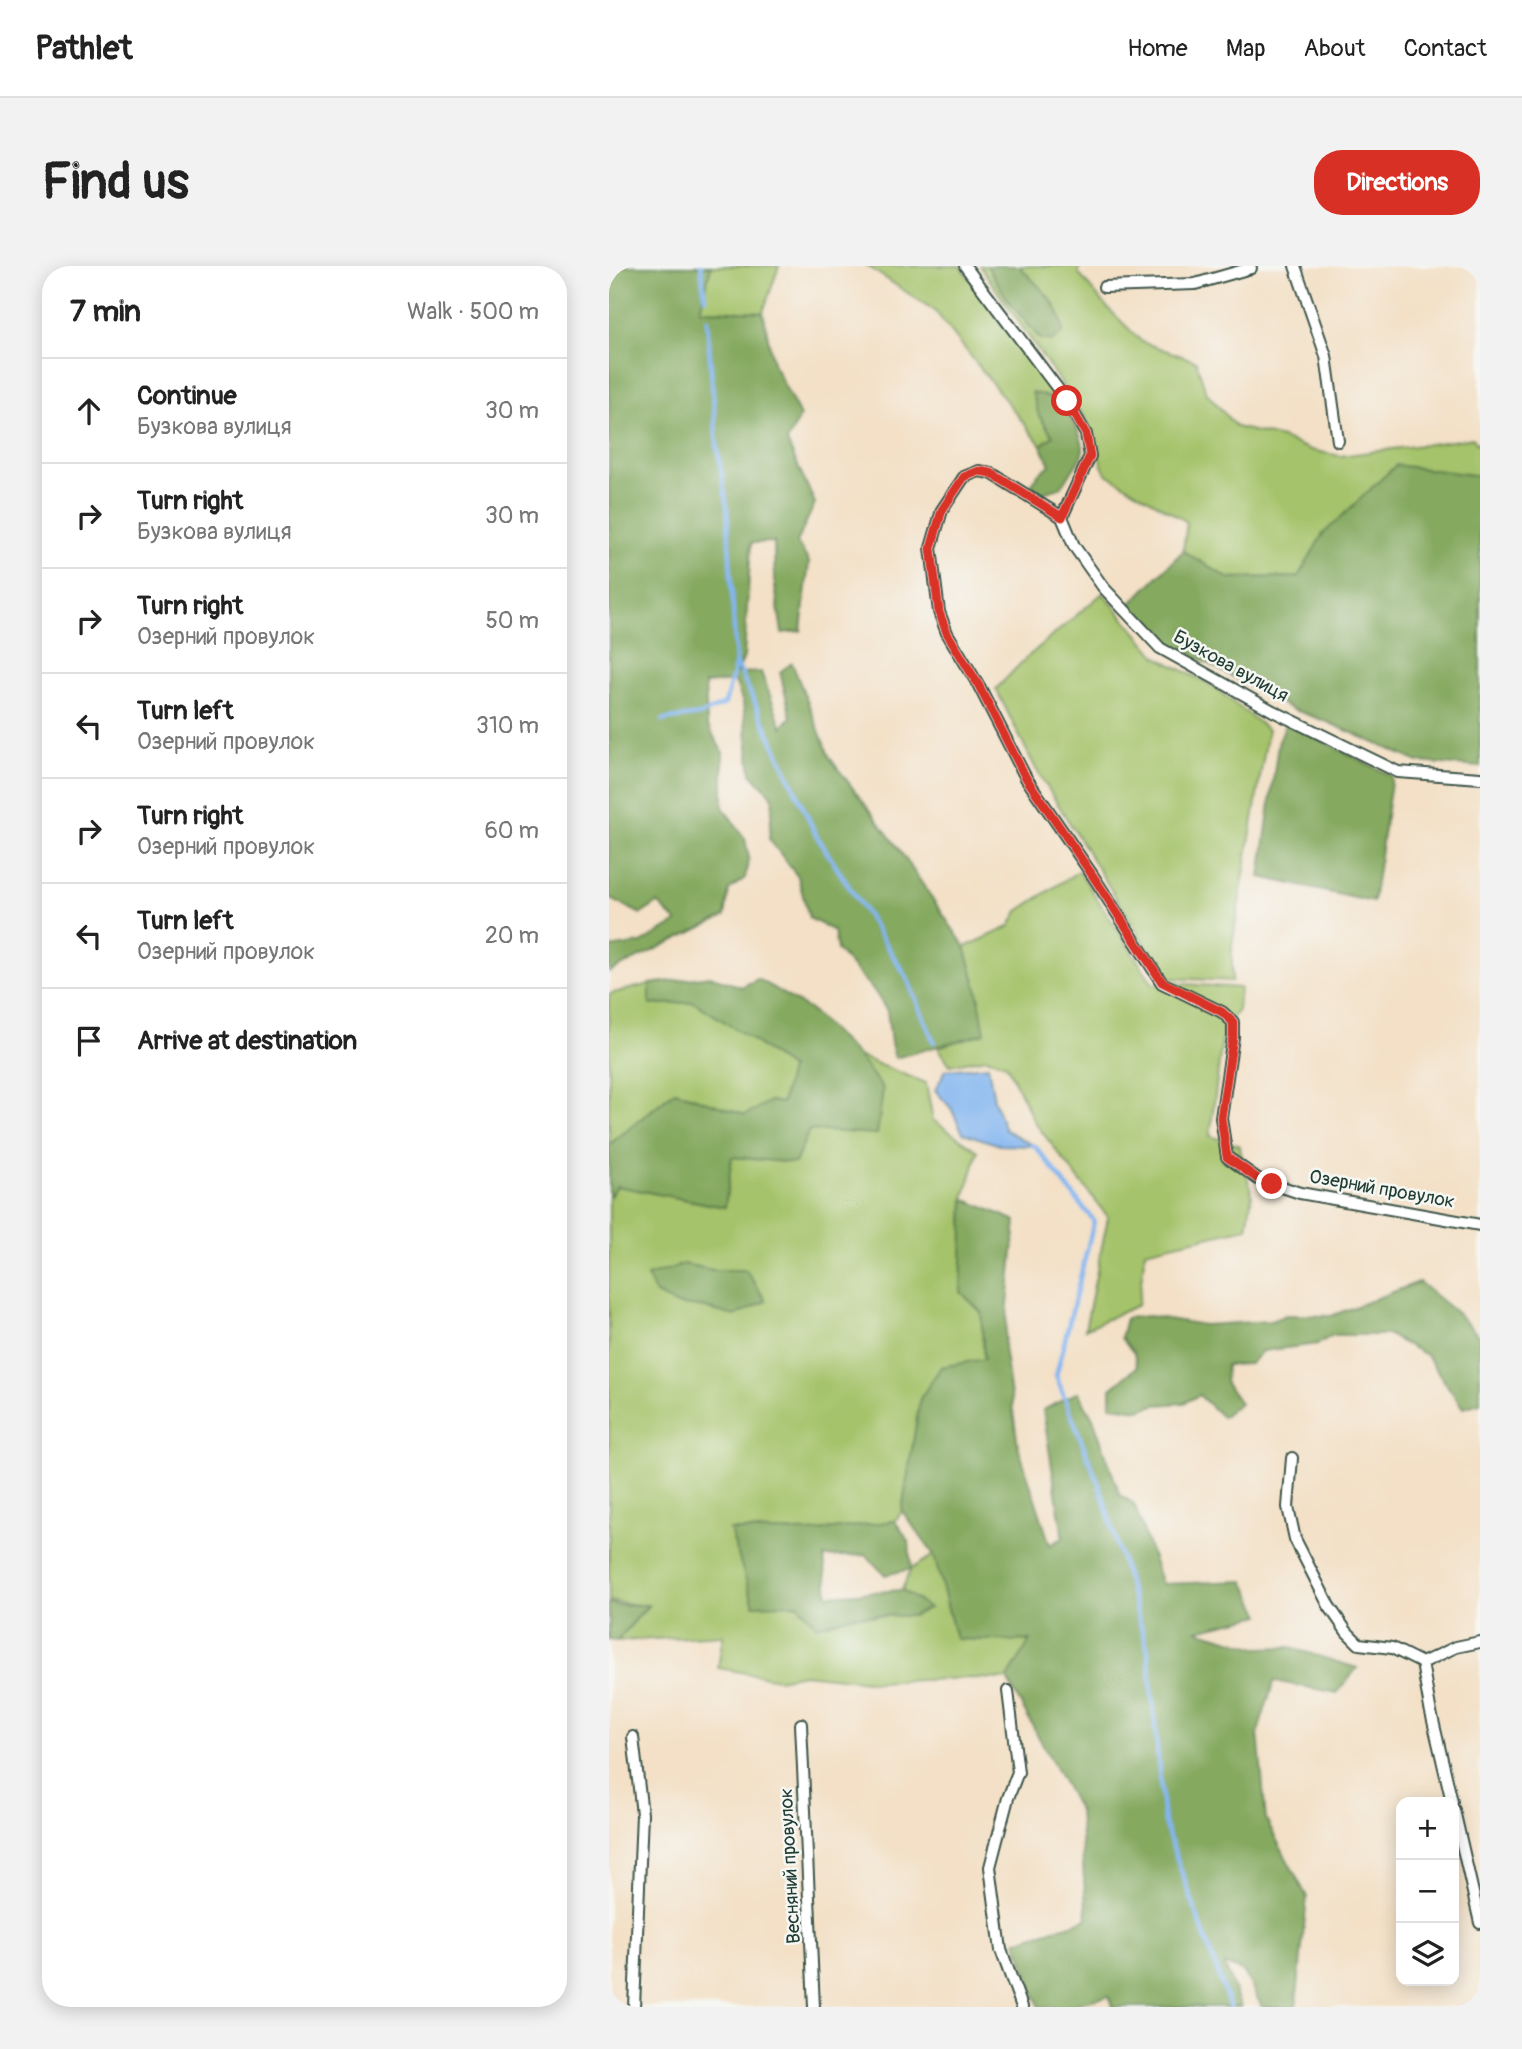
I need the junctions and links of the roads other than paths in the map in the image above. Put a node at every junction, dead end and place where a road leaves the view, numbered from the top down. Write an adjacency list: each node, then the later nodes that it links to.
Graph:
1 (965, 266): 6 (street)
2 (1295, 266): 5 (street)
3 (1253, 267): 4 (street)
4 (1104, 287)
5 (1338, 440)
6 (1062, 517): 7 (street, Бузкова вулиця); 8 (street, Озерний провулок)
7 (1480, 779)
8 (1480, 1225)
9 (1292, 1458): 11 (street)
10 (1480, 1642): 11 (street)
11 (1422, 1663): 15 (street)
12 (1008, 1691): 20 (street)
13 (801, 1724): 19 (street, Весняний провулок)
14 (633, 1737): 18 (street)
15 (1451, 1797)
16 (1459, 1832): 17 (street)
17 (1480, 1923)
18 (634, 2007)
19 (814, 2007)
20 (1021, 2007)

